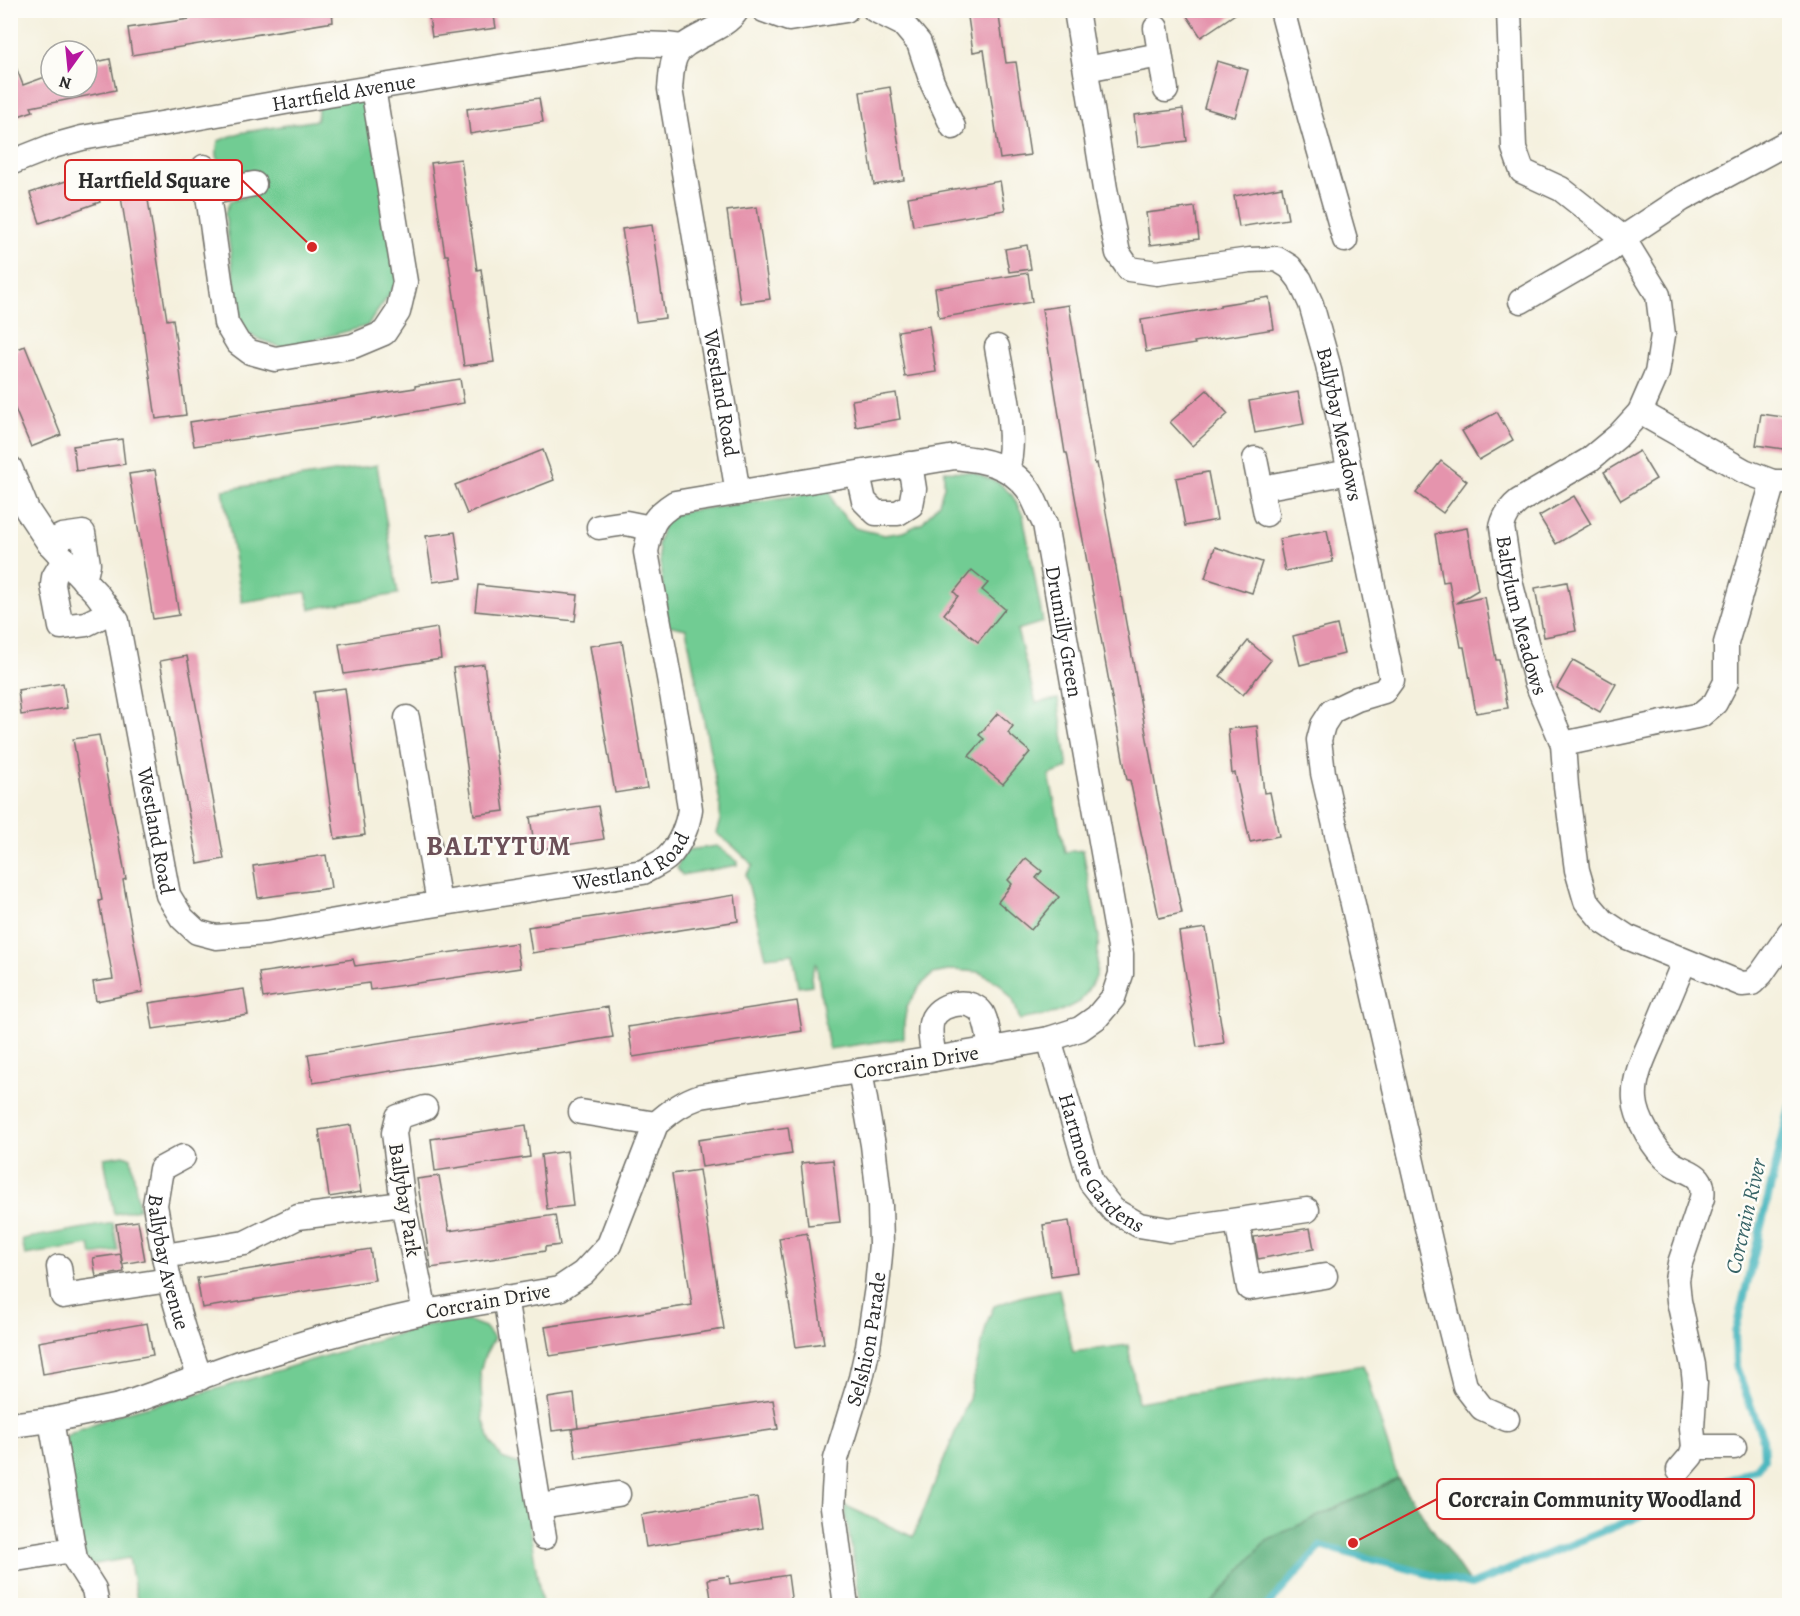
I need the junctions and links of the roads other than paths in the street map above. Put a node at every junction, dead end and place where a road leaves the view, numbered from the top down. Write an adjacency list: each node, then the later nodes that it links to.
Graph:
1 (737, 10): 9 (street)
2 (764, 10): 3 (street)
3 (846, 10)
4 (875, 10): 14 (street)
5 (1077, 10): 11 (street, Ballybay Meadows)
6 (1282, 10): 21 (street)
7 (1509, 10): 20 (street, Baltylum Meadows)
8 (1156, 28): 10 (street)
9 (682, 47): 12 (street, Hartfield Avenue); 33 (street, Westland Road)
10 (1160, 55): 11 (street); 13 (street)
11 (1086, 69): 29 (street, Ballybay Meadows)
12 (373, 88): 16 (street, Hartfield Avenue); 19 (street)
13 (1166, 90)
14 (953, 127)
15 (1790, 141): 20 (street)
16 (10, 163)
17 (204, 166): 19 (street)
18 (254, 184): 19 (street)
19 (208, 193)
20 (1623, 238): 22 (street); 24 (street, Baltylum Meadows)
21 (1345, 240)
22 (1521, 301)
23 (998, 347): 28 (street)
24 (1640, 412): 31 (street); 41 (street, Baltylum Meadows)
25 (1255, 459): 32 (street)
26 (910, 464): 28 (street, Drumilly Green); 30 (street, Drumilly Green); 30 (street)
27 (10, 468): 37 (street, Westland Road)
28 (1007, 470): 45 (street, Drumilly Green)
29 (1350, 472): 32 (street); 63 (street, Ballybay Meadows)
30 (858, 474): 33 (street, Drumilly Green)
31 (1781, 482): 41 (street)
32 (1262, 488): 34 (street)
33 (738, 493): 36 (street)
34 (1266, 514)
35 (599, 526): 36 (street)
36 (651, 528): 42 (street, Westland Road)
37 (56, 551): 38 (street, Westland Road); 38 (street); 39 (street)
38 (84, 581): 39 (street, Westland Road)
39 (110, 612): 42 (street, Westland Road)
40 (407, 718): 42 (street)
41 (1563, 744): 44 (street, Baltylum Meadows)
42 (439, 903)
43 (1790, 933): 44 (street, Baltylum Meadows)
44 (1684, 962): 66 (street)
45 (1049, 1039): 46 (street, Corcrain Drive); 55 (street, Hartmore Gardens)
46 (991, 1050): 47 (street, Corcrain Drive); 47 (street)
47 (934, 1059): 48 (street, Corcrain Drive)
48 (860, 1071): 51 (street, Corcrain Drive); 75 (street, Selshion Parade)
49 (425, 1108): 53 (street, Ballybay Park)
50 (581, 1112): 51 (street)
51 (656, 1124): 60 (street, Corcrain Drive)
52 (183, 1157): 56 (street, Ballybay Avenue)
53 (403, 1204): 56 (street); 61 (street, Ballybay Park)
54 (1306, 1210): 55 (street, Hartmore Gardens)
55 (1237, 1221): 58 (street)
56 (164, 1256): 59 (street, Ballybay Avenue)
57 (59, 1267): 59 (street)
58 (1325, 1276)
59 (169, 1280): 62 (street, Ballybay Avenue)
60 (505, 1297): 61 (street, Corcrain Drive); 70 (street)
61 (425, 1312): 62 (street, Corcrain Drive)
62 (200, 1377): 64 (street, Corcrain Drive)
63 (1507, 1419)
64 (51, 1420): 65 (street, Corcrain Drive); 72 (street)
65 (10, 1425)
66 (1694, 1447): 67 (street); 68 (street)
67 (1734, 1447)
68 (1679, 1470)
69 (618, 1494): 70 (street)
70 (540, 1506): 71 (street)
71 (544, 1537)
72 (73, 1550): 73 (street); 74 (street)
73 (10, 1560)
74 (97, 1605)
75 (846, 1605)

